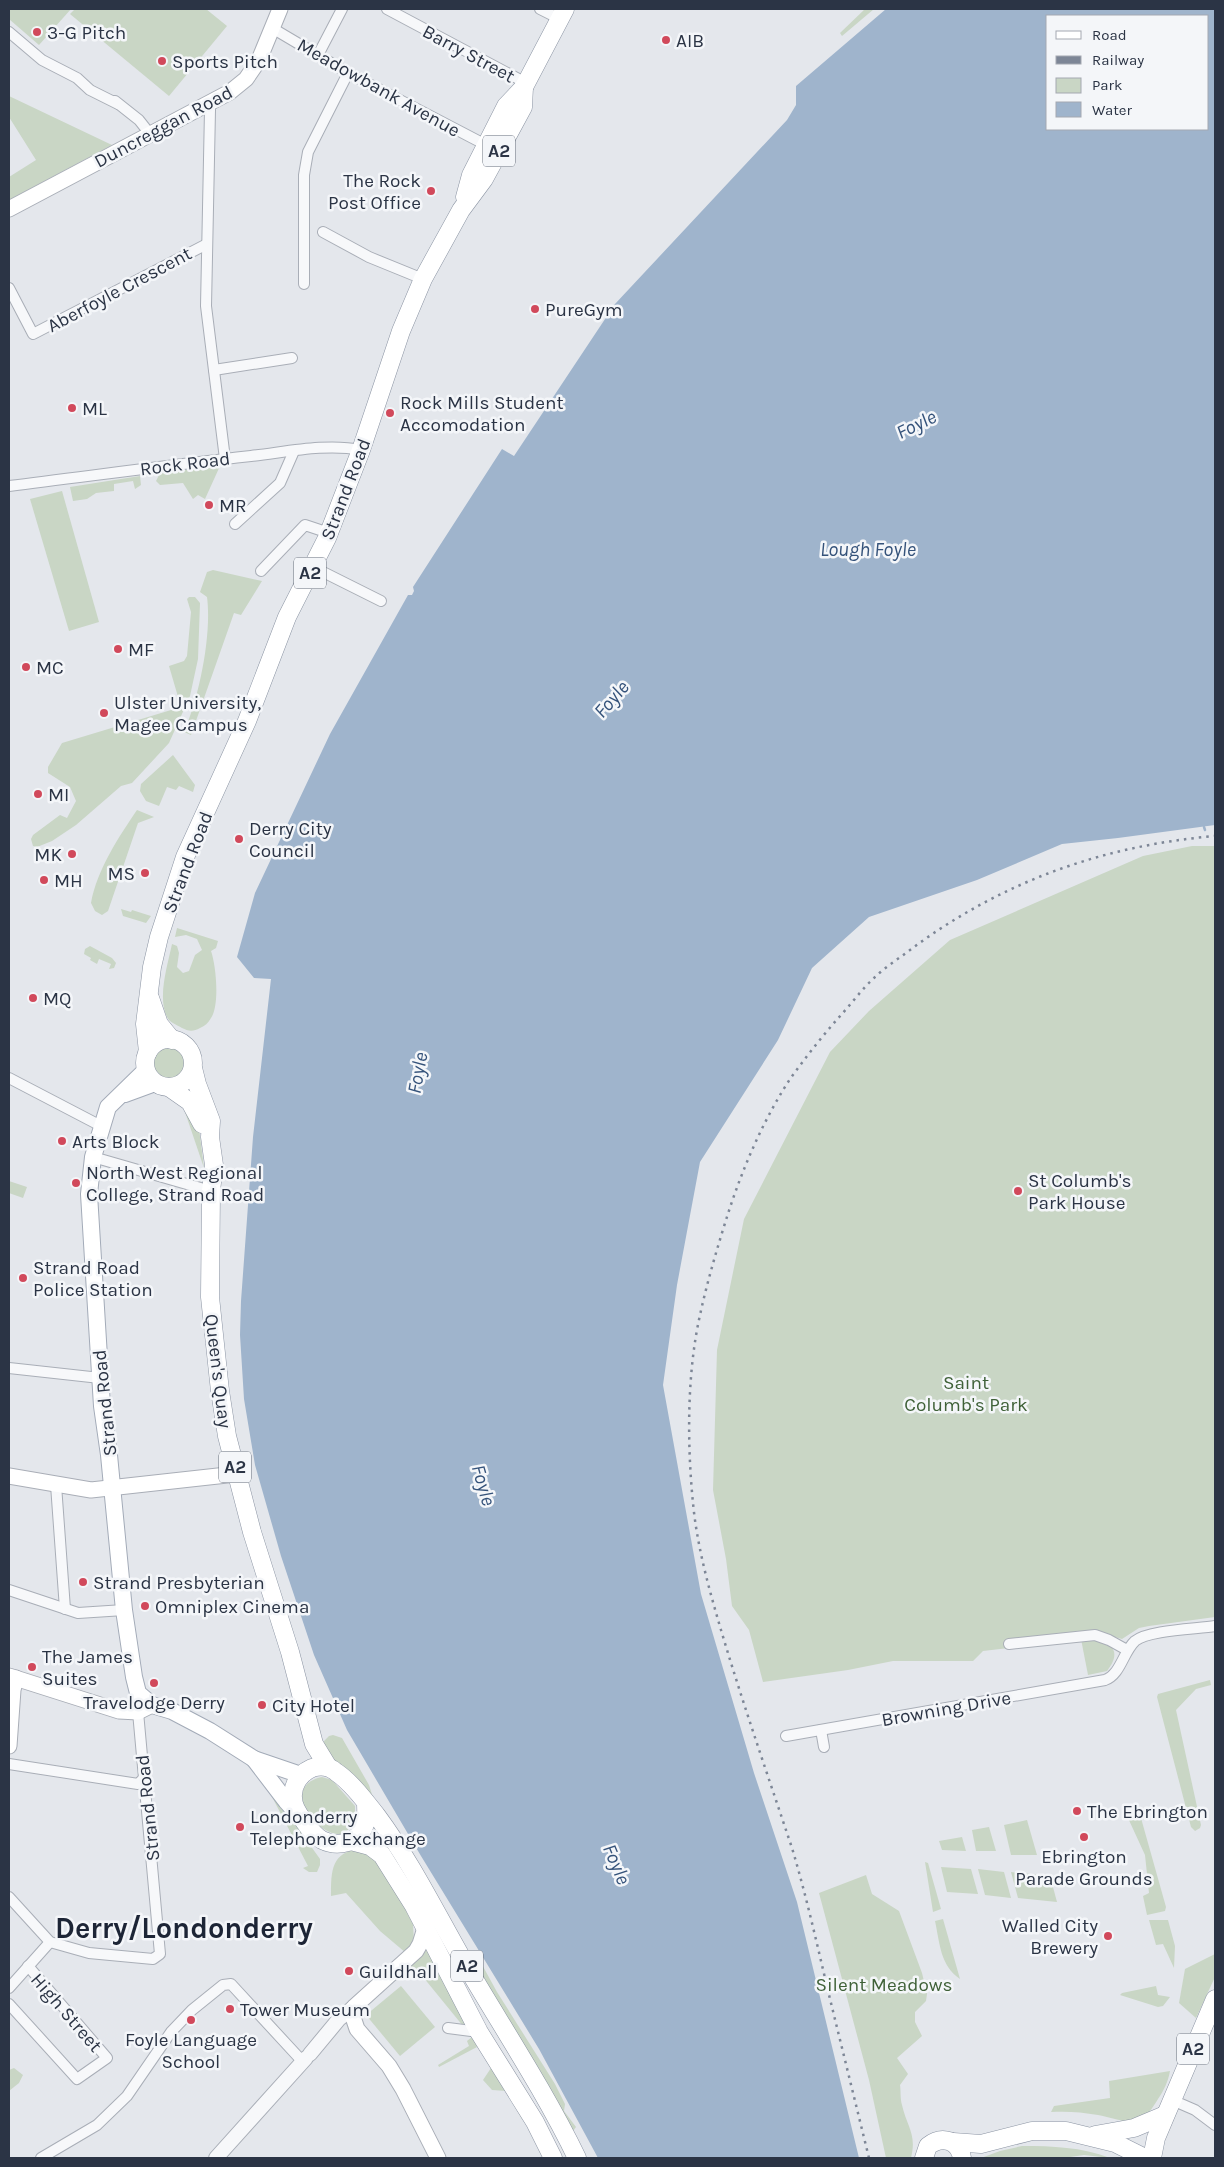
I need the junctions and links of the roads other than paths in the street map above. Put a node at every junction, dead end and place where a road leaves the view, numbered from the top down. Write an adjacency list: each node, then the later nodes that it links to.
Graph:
1 (280, 9): 6 (main road, Duncreggan Road)
2 (342, 9): 8 (street)
3 (386, 9): 10 (street, Barry Street)
4 (540, 9): 5 (street)
5 (562, 14): 10 (highway, Strand Road / A2)
6 (272, 28): 8 (street, Meadowbank Avenue); 11 (main road, Duncreggan Road)
7 (9, 32): 12 (street)
8 (318, 55): 9 (street, Meadowbank Avenue)
9 (348, 73): 13 (street, Meadowbank Avenue); 19 (street)
10 (525, 85): 13 (highway, Strand Road / A2); 15 (highway, Strand Road / A2)
11 (209, 104): 12 (main road, Duncreggan Road); 17 (street, Aberfoyle Crescent)
12 (150, 134): 14 (main road, Duncreggan Road)
13 (486, 145): 15 (highway, Strand Road / A2)
14 (9, 209)
15 (461, 210): 18 (highway, Strand Road / A2)
16 (324, 232): 18 (street)
17 (207, 244): 20 (street, Aberfoyle Crescent); 22 (street)
18 (423, 279): 23 (highway, Strand Road / A2)
19 (304, 284)
20 (9, 288)
21 (292, 358): 22 (street)
22 (214, 370): 25 (street)
23 (362, 450): 24 (street, Rock Road); 28 (highway, Strand Road / A2)
24 (294, 451): 25 (street, Rock Road); 27 (street)
25 (226, 459): 26 (street, Rock Road)
26 (9, 486)
27 (235, 524)
28 (330, 533): 29 (highway, Strand Road / A2); 30 (street)
29 (313, 567): 31 (street); 32 (highway, Strand Road / A2)
30 (261, 571)
31 (381, 601)
32 (148, 993): 33 (highway, A2); 34 (highway, Strand Road / A2)
33 (172, 1040): 34 (highway); 35 (highway, A2)
34 (148, 1052): 37 (highway, A2)
35 (193, 1068): 37 (highway); 39 (highway, Queen's Quay / A2)
36 (9, 1078): 38 (street)
37 (157, 1080): 38 (main road, Strand Road); 39 (highway, Queen's Quay / A2)
38 (104, 1127): 40 (main road, Strand Road)
39 (210, 1137): 41 (highway, Queen's Quay / A2)
40 (93, 1157): 41 (street); 43 (main road, Strand Road)
41 (211, 1192): 44 (highway, Queen's Quay / A2)
42 (9, 1368): 43 (street)
43 (100, 1378): 47 (main road, Strand Road)
44 (236, 1474): 47 (main road); 60 (highway, Queen's Quay / A2)
45 (9, 1476): 46 (main road)
46 (56, 1485): 47 (main road); 49 (street)
47 (112, 1490): 50 (main road, Strand Road)
48 (9, 1590): 49 (street)
49 (65, 1609): 50 (street)
50 (124, 1610): 55 (main road, Strand Road)
51 (1215, 1626): 53 (street)
52 (1009, 1644): 53 (street)
53 (1127, 1650): 58 (street, Browning Drive)
54 (12, 1677): 57 (main road); 61 (main road)
55 (138, 1693): 56 (main road, A2); 57 (main road)
56 (145, 1708): 57 (main road); 63 (main road, A2); 67 (street, Strand Road)
57 (119, 1711)
58 (821, 1730): 59 (street, Browning Drive); 62 (street)
59 (786, 1736)
60 (314, 1744): 65 (highway, Queen's Quay / A2); 66 (highway, A2)
61 (9, 1746)
62 (824, 1747)
63 (254, 1758): 66 (main road, A2); 69 (main road, A2)
64 (9, 1764): 67 (street)
65 (328, 1767): 66 (highway); 68 (highway, A2)
66 (304, 1773): 69 (highway, A2)
67 (144, 1778): 74 (street, Strand Road)
68 (366, 1802): 70 (highway); 88 (highway, A2)
69 (298, 1813): 70 (highway, A2)
70 (351, 1841): 72 (highway, A2)
71 (9, 1896): 74 (street)
72 (414, 1906): 73 (highway, A2); 75 (main road)
73 (425, 1928): 75 (main road); 84 (highway, A2)
74 (50, 1942): 76 (street)
75 (416, 1951): 80 (main road)
76 (28, 1966): 77 (street); 79 (street, High Street)
77 (9, 1988)
78 (1215, 1999): 86 (highway, A2)
79 (9, 2004)
80 (354, 2007): 81 (street); 83 (main road)
81 (335, 2024): 83 (street); 85 (street)
82 (448, 2028): 84 (street)
83 (357, 2029): 94 (main road)
84 (479, 2032): 95 (highway, A2)
85 (306, 2058): 92 (street); 93 (street)
86 (1168, 2108): 87 (street); 89 (highway); 102 (highway, A2)
87 (1215, 2125)
88 (564, 2132): 96 (main road); 97 (highway, A2)
89 (1092, 2136): 91 (highway); 101 (highway)
90 (953, 2142): 91 (highway); 98 (highway); 99 (highway)
91 (981, 2144): 100 (highway)
92 (41, 2158)
93 (216, 2158)
94 (438, 2158)
95 (553, 2158)
96 (565, 2158)
97 (577, 2158)
98 (924, 2158)
99 (962, 2158)
100 (966, 2158)
101 (1145, 2158)
102 (1152, 2158)

